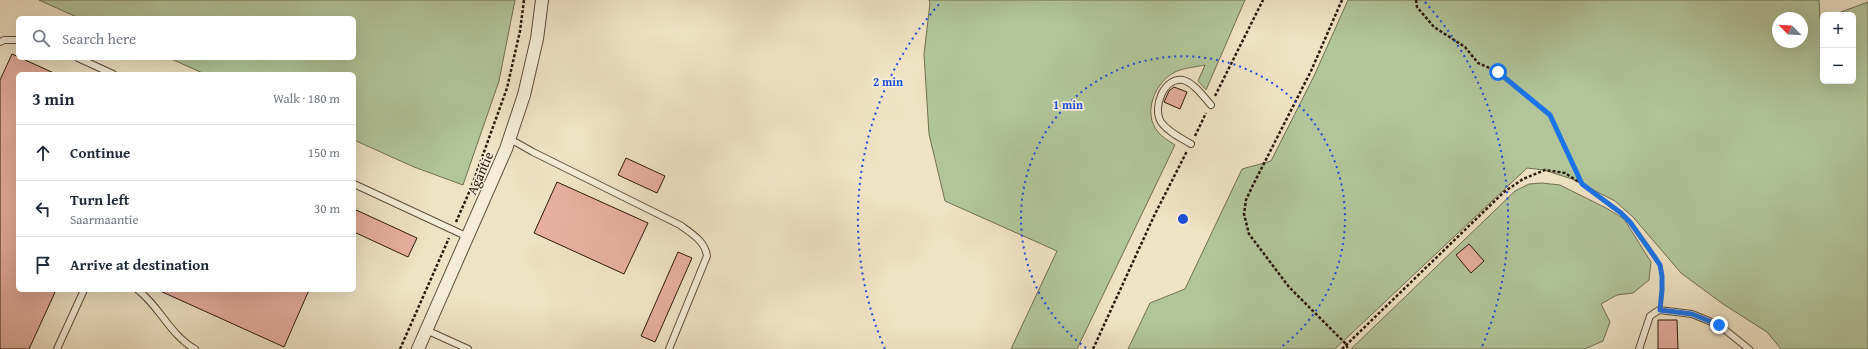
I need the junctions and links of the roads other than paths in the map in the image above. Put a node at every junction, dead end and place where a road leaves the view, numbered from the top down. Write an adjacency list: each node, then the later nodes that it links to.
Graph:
1 (542, 0): 7 (street, Agantie)
2 (16, 40): 3 (lane)
3 (0, 42)
4 (82, 60): 5 (lane)
5 (109, 72)
6 (1211, 105): 8 (lane)
7 (510, 139): 10 (street, Agantie); 18 (lane)
8 (1191, 144)
9 (356, 185): 10 (lane)
10 (468, 237): 13 (street, Agantie)
11 (83, 292): 14 (lane)
12 (141, 292): 15 (lane)
13 (426, 330): 16 (street, Agantie); 17 (lane)
14 (57, 349)
15 (195, 349)
16 (418, 349)
17 (468, 349)
18 (669, 349)
19 (1639, 349): 20 (lane)
20 (1750, 349)

